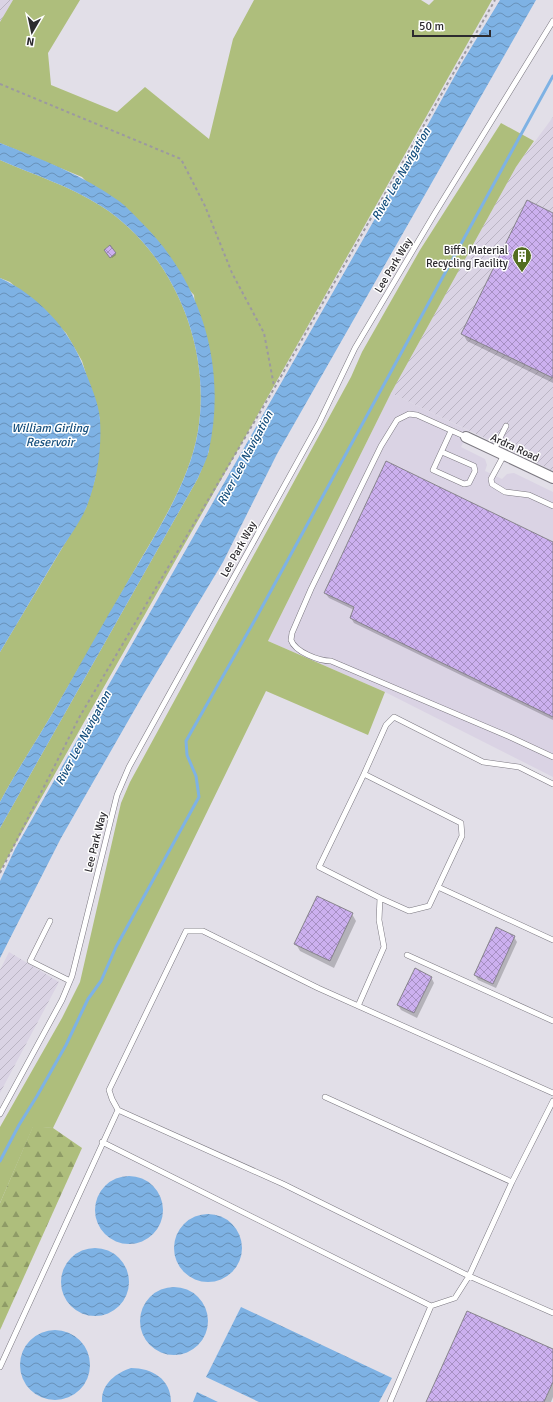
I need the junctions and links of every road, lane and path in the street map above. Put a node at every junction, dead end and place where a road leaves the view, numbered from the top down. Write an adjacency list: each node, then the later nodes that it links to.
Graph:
1 (495, 0): 4 (path)
2 (553, 21): 22 (lane, Lee Park Way)
3 (0, 84): 4 (path)
4 (275, 387): 16 (path)
5 (506, 426): 8 (lane)
6 (452, 432): 7 (lane); 9 (lane); 13 (lane)
7 (466, 437): 8 (street, Ardra Road)
8 (494, 450): 10 (street, Ardra Road)
9 (442, 452): 9 (lane)
10 (504, 454): 11 (street, Ardra Road); 12 (lane)
11 (553, 478)
12 (553, 506)
13 (553, 757)
14 (364, 774): 15 (lane); 17 (lane); 18 (lane)
15 (553, 784)
16 (0, 873)
17 (438, 887): 18 (lane); 20 (lane)
18 (380, 898): 23 (lane)
19 (50, 921): 22 (lane)
20 (553, 940)
21 (407, 955): 24 (lane)
22 (70, 981): 29 (lane, Lee Park Way)
23 (358, 1006): 25 (lane); 28 (lane)
24 (553, 1021)
25 (553, 1093)
26 (326, 1096): 31 (lane)
27 (553, 1101): 31 (lane)
28 (118, 1110): 30 (lane); 32 (lane)
29 (0, 1114)
30 (102, 1142): 33 (lane); 35 (lane)
31 (512, 1182): 32 (lane)
32 (469, 1276): 33 (lane); 34 (lane)
33 (431, 1306): 36 (lane)
34 (553, 1313)
35 (0, 1367)
36 (390, 1402)

